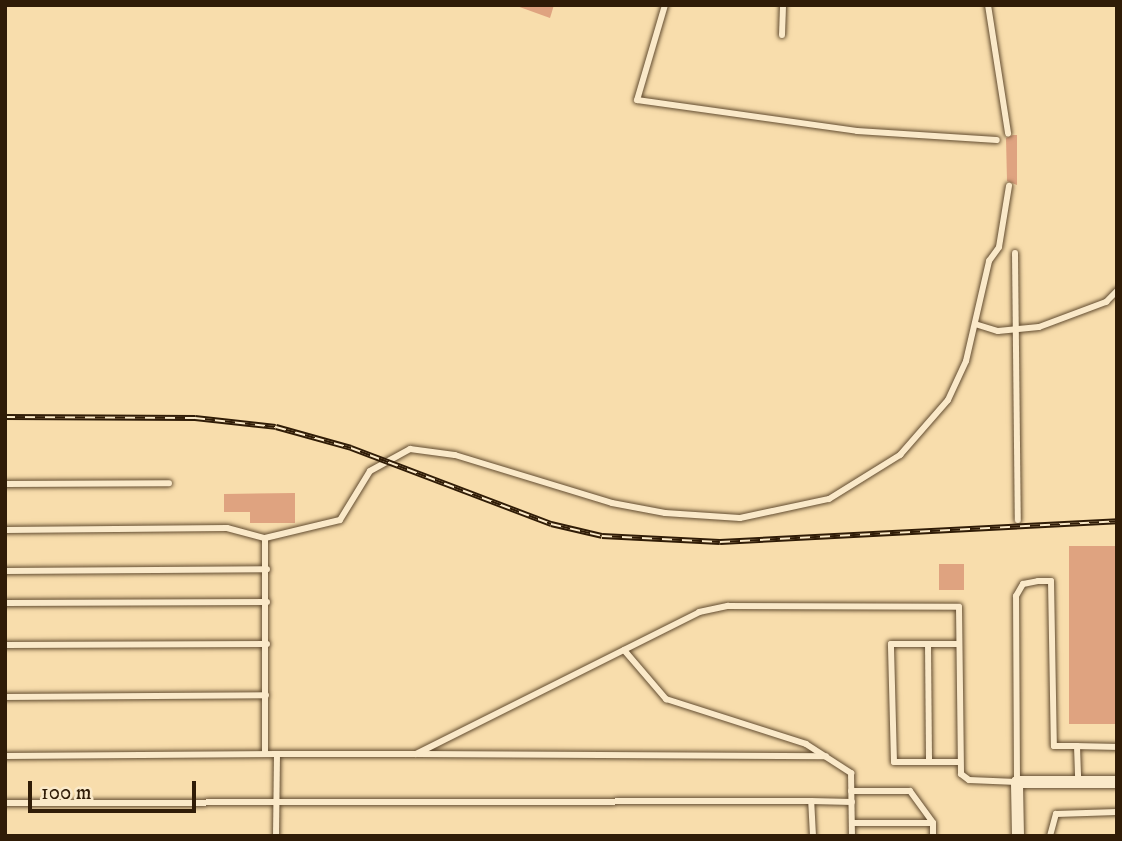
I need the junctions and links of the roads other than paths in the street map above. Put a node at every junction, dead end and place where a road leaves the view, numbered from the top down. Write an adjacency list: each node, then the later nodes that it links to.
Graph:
1 (665, 5): 6 (lane)
2 (783, 5): 4 (lane)
3 (988, 5): 5 (lane)
4 (782, 35)
5 (1008, 133)
6 (997, 140)
7 (1009, 186): 10 (lane)
8 (1015, 253): 11 (lane)
9 (1117, 291): 11 (lane)
10 (975, 324): 11 (lane); 16 (lane)
11 (1016, 332): 14 (lane)
12 (169, 483): 13 (lane)
13 (5, 484)
14 (1018, 520)
15 (5, 530): 16 (lane)
16 (265, 538): 17 (lane)
17 (267, 569): 18 (lane); 19 (lane)
18 (5, 571)
19 (267, 602): 20 (lane); 21 (lane)
20 (5, 603)
21 (267, 644): 24 (lane); 26 (lane)
22 (928, 644): 23 (lane); 35 (lane); 35 (lane)
23 (959, 644): 25 (lane); 36 (lane)
24 (5, 645)
25 (624, 650): 32 (lane); 34 (lane)
26 (266, 695): 27 (lane); 30 (lane)
27 (5, 697)
28 (1077, 746): 29 (lane); 37 (lane); 38 (lane)
29 (1117, 747)
30 (265, 754): 31 (lane); 33 (lane)
31 (277, 754): 32 (lane); 41 (lane)
32 (416, 754): 34 (lane)
33 (5, 756)
34 (826, 756): 40 (lane)
35 (929, 762): 36 (lane)
36 (958, 762): 37 (lane)
37 (1017, 782): 38 (street); 52 (street)
38 (1078, 782): 39 (street)
39 (1117, 782)
40 (851, 791): 43 (lane); 47 (lane)
41 (277, 801): 42 (lane); 44 (lane); 48 (lane)
42 (811, 801): 43 (lane); 49 (lane)
43 (852, 802): 46 (lane)
44 (5, 803)
45 (1117, 813): 53 (lane)
46 (852, 823): 47 (lane); 50 (lane)
47 (933, 823): 51 (lane)
48 (276, 836)
49 (813, 836)
50 (852, 836)
51 (933, 836)
52 (1018, 836)
53 (1050, 836)

